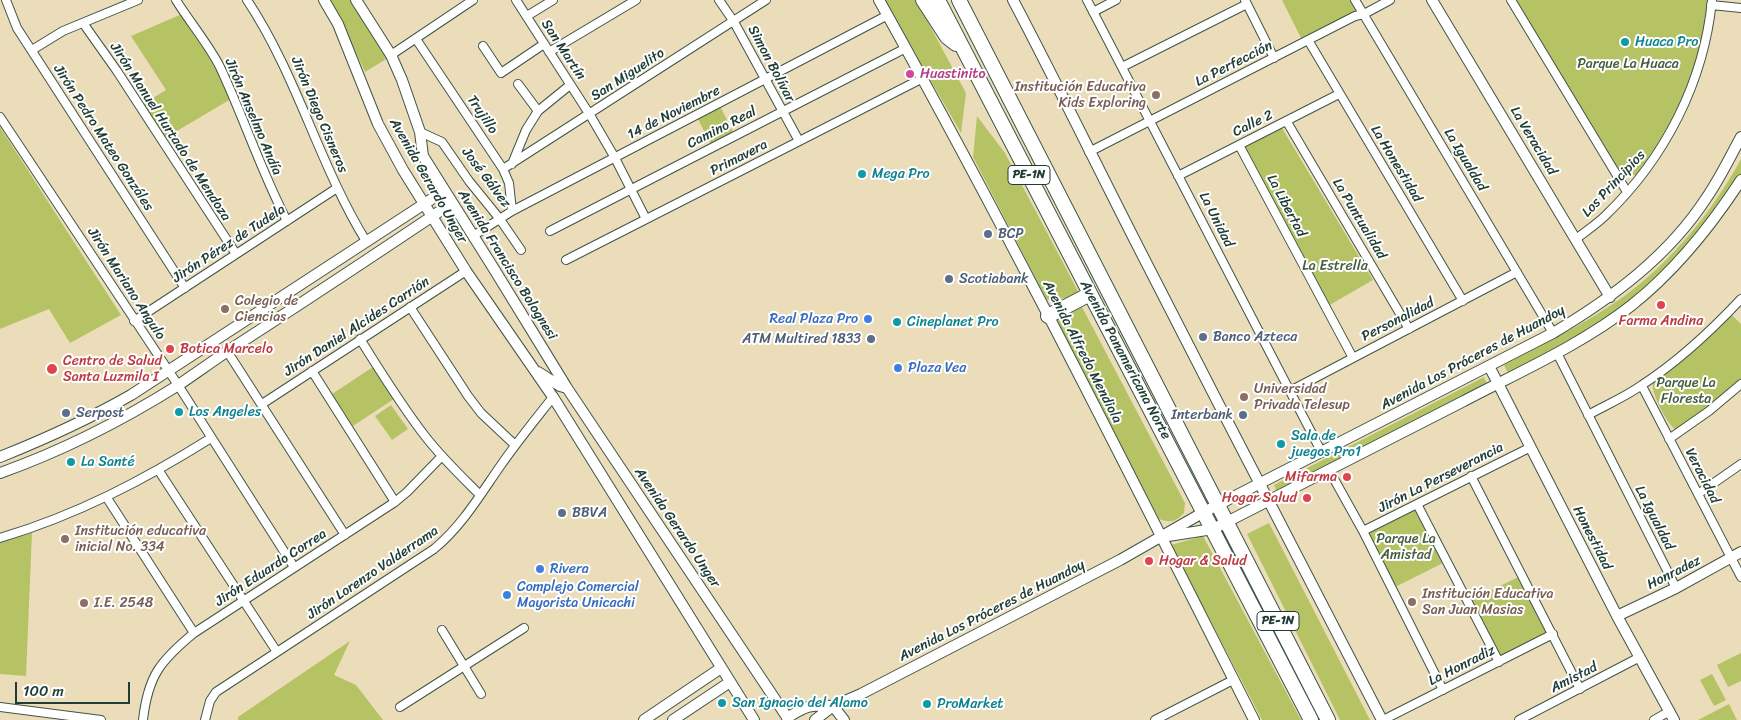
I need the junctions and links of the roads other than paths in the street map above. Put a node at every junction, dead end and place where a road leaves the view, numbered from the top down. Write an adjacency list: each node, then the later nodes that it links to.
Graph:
1 (6, 0): 40 (street, Jirón Pedro Mateo Gonzáles)
2 (138, 0): 27 (street)
3 (176, 0): 78 (street, Jirón Anselmo Andía)
4 (247, 0): 68 (street, Jirón Diego Cisneros)
5 (324, 0): 73 (main road, Avenida Gerardo Unger)
6 (356, 0): 43 (main road)
7 (473, 0): 35 (street)
8 (516, 0): 32 (street, San Martín)
9 (553, 0): 32 (street)
10 (636, 0): 41 (street)
11 (719, 0): 33 (street, Simon Bolívar)
12 (766, 0): 33 (street, San Miguelito)
13 (879, 0): 31 (main road, Avenida Alfredo Mendiola)
14 (924, 0): 44 (highway)
15 (938, 0): 44 (highway, Avenida Panamericana Norte / PE-1N)
16 (959, 0): 42 (highway, Avenida Panamericana Norte / PE-1N)
17 (970, 0): 42 (highway)
18 (1013, 0): 62 (main road)
19 (1087, 0): 29 (street, La Unidad)
20 (1116, 0): 29 (street)
21 (1355, 0): 30 (street, La Igualdad)
22 (1390, 0): 30 (street, La Perfección)
23 (1432, 0): 81 (main road, La Veracidad)
24 (1511, 0): 71 (street)
25 (1246, 2): 45 (street); 46 (street)
26 (1712, 2): 28 (street); 71 (street, Los Principios)
27 (123, 3): 34 (street)
28 (1741, 8)
29 (1093, 12): 46 (street, La Unidad)
30 (1364, 14): 36 (street, La Perfección); 87 (street, La Igualdad)
31 (888, 15): 39 (main road, Avenida Alfredo Mendiola); 48 (street, 14 de Noviembre)
32 (527, 16): 37 (street, San Martín)
33 (734, 22): 48 (street, Simon Bolívar); 54 (street, San Miguelito)
34 (84, 23): 40 (street); 84 (street, Jirón Manuel Hurtado de Mendoza)
35 (416, 39): 43 (street); 65 (street, Trujillo)
36 (1308, 40): 45 (street, La Perfección); 51 (street, La Honestidad)
37 (544, 44): 38 (street); 41 (street, San Martín)
38 (483, 46)
39 (906, 48): 47 (main road, Avenida Alfredo Mendiola); 52 (street, Camino Real)
40 (32, 50): 88 (street, Jirón Pedro Mateo Gonzáles)
41 (549, 52): 50 (street, San Martín)
42 (987, 54): 134 (highway, Avenida Panamericana Norte / PE-1N)
43 (391, 55): 58 (main road)
44 (967, 55): 89 (highway, Avenida Panamericana Norte / PE-1N)
45 (1274, 58): 56 (street, La Perfección)
46 (1122, 67): 56 (street, La Unidad)
47 (923, 78): 60 (street, Primavera); 94 (main road, Avenida Alfredo Mendiola)
48 (766, 79): 52 (street, Simon Bolívar); 63 (street, 14 de Noviembre)
49 (518, 84): 53 (street)
50 (570, 85): 53 (street); 54 (street, San Martín)
51 (1339, 94): 57 (street, Calle 2); 92 (street, La Honestidad)
52 (783, 111): 60 (street, Simon Bolívar); 69 (street, Camino Real)
53 (538, 112): 64 (street)
54 (590, 115): 63 (street, San Martín); 64 (street, San Miguelito)
55 (0, 117): 95 (street, Jirón Mariano Angulo)
56 (1150, 122): 62 (street, La Perfección); 66 (street, La Unidad)
57 (1287, 122): 61 (street, Calle 2); 96 (street, La Puntualidad)
58 (420, 132): 70 (main road, Avenida Francisco Bolognesi); 76 (street, José Gálvez)
59 (1741, 137): 90 (main road, Avenida Los Próceres de Huandoy)
60 (798, 141): 77 (street, Primavera)
61 (1239, 145): 66 (street, Calle 2); 101 (street, La Libertad)
62 (1089, 152): 127 (main road)
63 (615, 158): 69 (street, San Martín); 74 (street, 14 de Noviembre)
64 (512, 164): 65 (street, San Miguelito)
65 (504, 169): 74 (street, Trujillo)
66 (1178, 176): 111 (street, La Unidad)
67 (1741, 180): 100 (main road, Avenida Los Próceres de Huandoy)
68 (337, 188): 78 (street, Jirón Pérez de Tudela); 82 (street, Jirón Diego Cisneros)
69 (630, 189): 77 (street, San Martín); 79 (street, Camino Real)
70 (444, 191): 72 (main road, Avenida Francisco Bolognesi); 73 (main road)
71 (1627, 192): 81 (street, Los Principios)
72 (452, 204): 75 (main road); 80 (main road, Avenida Francisco Bolognesi)
73 (424, 205): 75 (main road, Avenida Gerardo Unger); 82 (main road)
74 (512, 211): 76 (street, 14 de Noviembre)
75 (432, 217): 86 (main road, Avenida Gerardo Unger); 99 (main road)
76 (499, 218): 80 (street, 14 de Noviembre); 83 (street, José Gálvez)
77 (646, 219): 85 (street, Primavera)
78 (287, 221): 84 (street, Jirón Pérez de Tudela)
79 (550, 231)
80 (473, 236): 110 (main road, Avenida Francisco Bolognesi)
81 (1576, 239): 90 (main road, La Veracidad)
82 (366, 242): 105 (main road)
83 (521, 250)
84 (236, 254): 88 (street, Jirón Pérez de Tudela)
85 (566, 260)
86 (466, 271): 93 (street, Jirón Daniel Alcides Carrión); 102 (main road, Avenida Gerardo Unger)
87 (1517, 272): 92 (street, Personalidad); 97 (street, La Igualdad)
88 (184, 288): 95 (street, Jirón Pérez de Tudela)
89 (1090, 294): 94 (highway); 135 (highway, Avenida Panamericana Norte / PE-1N)
90 (1610, 297): 97 (main road, Avenida Los Próceres de Huandoy)
91 (1741, 299): 109 (street)
92 (1463, 301): 96 (street, Personalidad)
93 (410, 307): 98 (street, Jirón Daniel Alcides Carrión); 117 (street)
94 (1048, 316): 140 (main road, Avenida Alfredo Mendiola)
95 (134, 321): 105 (street, Jirón Mariano Angulo)
96 (1409, 328): 101 (street, Personalidad)
97 (1553, 333): 103 (main road, Avenida Los Próceres de Huandoy)
98 (360, 340): 104 (street, Jirón Daniel Alcides Carrión); 121 (street)
99 (227, 351): 108 (main road); 113 (street)
100 (1557, 352): 106 (main road, Avenida Los Próceres de Huandoy); 114 (street, La Igualdad)
101 (1353, 358): 111 (street, Personalidad)
102 (530, 365): 110 (main road, Avenida Gerardo Unger); 112 (main road, Avenida Gerardo Unger)
103 (1488, 366): 106 (main road, Honestidad); 119 (main road, Avenida Los Próceres de Huandoy)
104 (312, 371): 113 (street, Jirón Daniel Alcides Carrión); 131 (street)
105 (169, 372): 108 (street, Jirón Mariano Angulo); 120 (main road)
106 (1498, 383): 118 (main road, Honestidad); 124 (main road, Avenida Los Próceres de Huandoy)
107 (1741, 384): 116 (street)
108 (178, 385): 115 (street, Jirón Mariano Angulo); 125 (main road)
109 (1642, 386): 114 (street); 116 (street, Veracidad)
110 (567, 388): 169 (main road, Avenida Gerardo Unger)
111 (1290, 390): 119 (street, La Unidad)
112 (553, 398): 117 (street, Jirón Lorenzo Valderrama); 157 (main road, Avenida Gerardo Unger)
113 (262, 404): 139 (street)
114 (1588, 415): 146 (street, La Igualdad)
115 (211, 438): 123 (street); 144 (street, Jirón Mariano Angulo)
116 (1669, 439): 128 (street, Veracidad)
117 (515, 445): 129 (street, Jirón Lorenzo Valderrama)
118 (1531, 447): 126 (street, Jirón La Perseverancia); 148 (main road, Honestidad)
119 (1322, 452): 127 (main road, Avenida Los Próceres de Huandoy)
120 (0, 456)
121 (442, 456): 129 (street); 131 (street, Jirón Eduardo Correa)
122 (1741, 464): 128 (street)
123 (159, 470): 130 (street); 147 (street)
124 (1329, 470): 132 (main road, Avenida Los Próceres de Huandoy); 138 (street)
125 (0, 472)
126 (1472, 476): 133 (street, Jirón La Perseverancia); 152 (street)
127 (1259, 484): 132 (main road); 134 (main road, Avenida Los Próceres de Huandoy)
128 (1698, 494): 143 (street, Veracidad)
129 (480, 495): 153 (street, Jirón Lorenzo Valderrama)
130 (107, 498): 141 (street); 151 (street)
131 (395, 502): 139 (street, Jirón Eduardo Correa)
132 (1268, 502): 136 (main road, Avenida Los Próceres de Huandoy); 182 (main road)
133 (1417, 504): 138 (street, Jirón La Perseverancia); 155 (street)
134 (1218, 505): 135 (main road, Avenida Los Próceres de Huandoy); 136 (highway, Avenida Panamericana Norte / PE-1N)
135 (1204, 512): 137 (highway, Avenida Panamericana Norte / PE-1N); 140 (main road, Avenida Los Próceres de Huandoy)
136 (1227, 522): 137 (main road, Avenida Los Próceres de Huandoy); 181 (highway, Avenida Panamericana Norte / PE-1N)
137 (1213, 529): 140 (main road, Avenida Los Próceres de Huandoy); 180 (highway, Avenida Panamericana Norte / PE-1N)
138 (1363, 531): 161 (street)
139 (345, 535): 144 (street, Jirón Eduardo Correa)
140 (1162, 537): 158 (main road, Avenida Alfredo Mendiola); 164 (main road, Avenida Los Próceres de Huandoy)
141 (0, 538)
142 (1741, 552): 143 (main road, Honradez)
143 (1731, 559): 145 (street, Veracidad); 146 (main road, Honradez)
144 (294, 567): 147 (street, Jirón Eduardo Correa)
145 (1741, 577)
146 (1676, 588): 148 (main road, Honradez)
147 (244, 600): 151 (street, Jirón Eduardo Correa); 153 (street)
148 (1618, 616): 154 (main road, Honestidad)
149 (524, 628): 156 (street)
150 (442, 630): 156 (street)
151 (194, 633): 171 (street, Jirón Eduardo Correa)
152 (1553, 634): 155 (street, La Honradiz); 160 (street)
153 (277, 652): 172 (street, Jirón Lorenzo Valderrama)
154 (1640, 657): 160 (street, Amistad); 168 (main road, Honestidad)
155 (1499, 662): 161 (street, La Honradiz)
156 (464, 666): 162 (street); 166 (street)
157 (722, 668): 159 (main road, Avenida Gerardo Unger); 163 (main road)
158 (1233, 680): 178 (street); 179 (main road, Avenida Alfredo Mendiola)
159 (730, 682): 167 (main road); 175 (main road, Avenida Gerardo Unger)
160 (1580, 688): 183 (street, Amistad)
161 (1443, 690): 182 (street, La Honradiz)
162 (481, 694)
163 (674, 700): 167 (main road); 173 (main road)
164 (833, 706): 169 (main road, Avenida Los Próceres de Huandoy); 176 (main road, Avenida Los Próceres de Huandoy); 177 (main road)
165 (0, 707): 170 (street)
166 (400, 707)
167 (682, 714): 174 (main road)
168 (1672, 716): 184 (street)
169 (788, 719)
170 (101, 720)
171 (142, 720)
172 (205, 720)
173 (644, 720)
174 (673, 720)
175 (754, 720)
176 (815, 720)
177 (844, 720)
178 (1155, 720)
179 (1254, 720)
180 (1311, 720)
181 (1328, 720)
182 (1383, 720)
183 (1519, 720)
184 (1654, 720)

